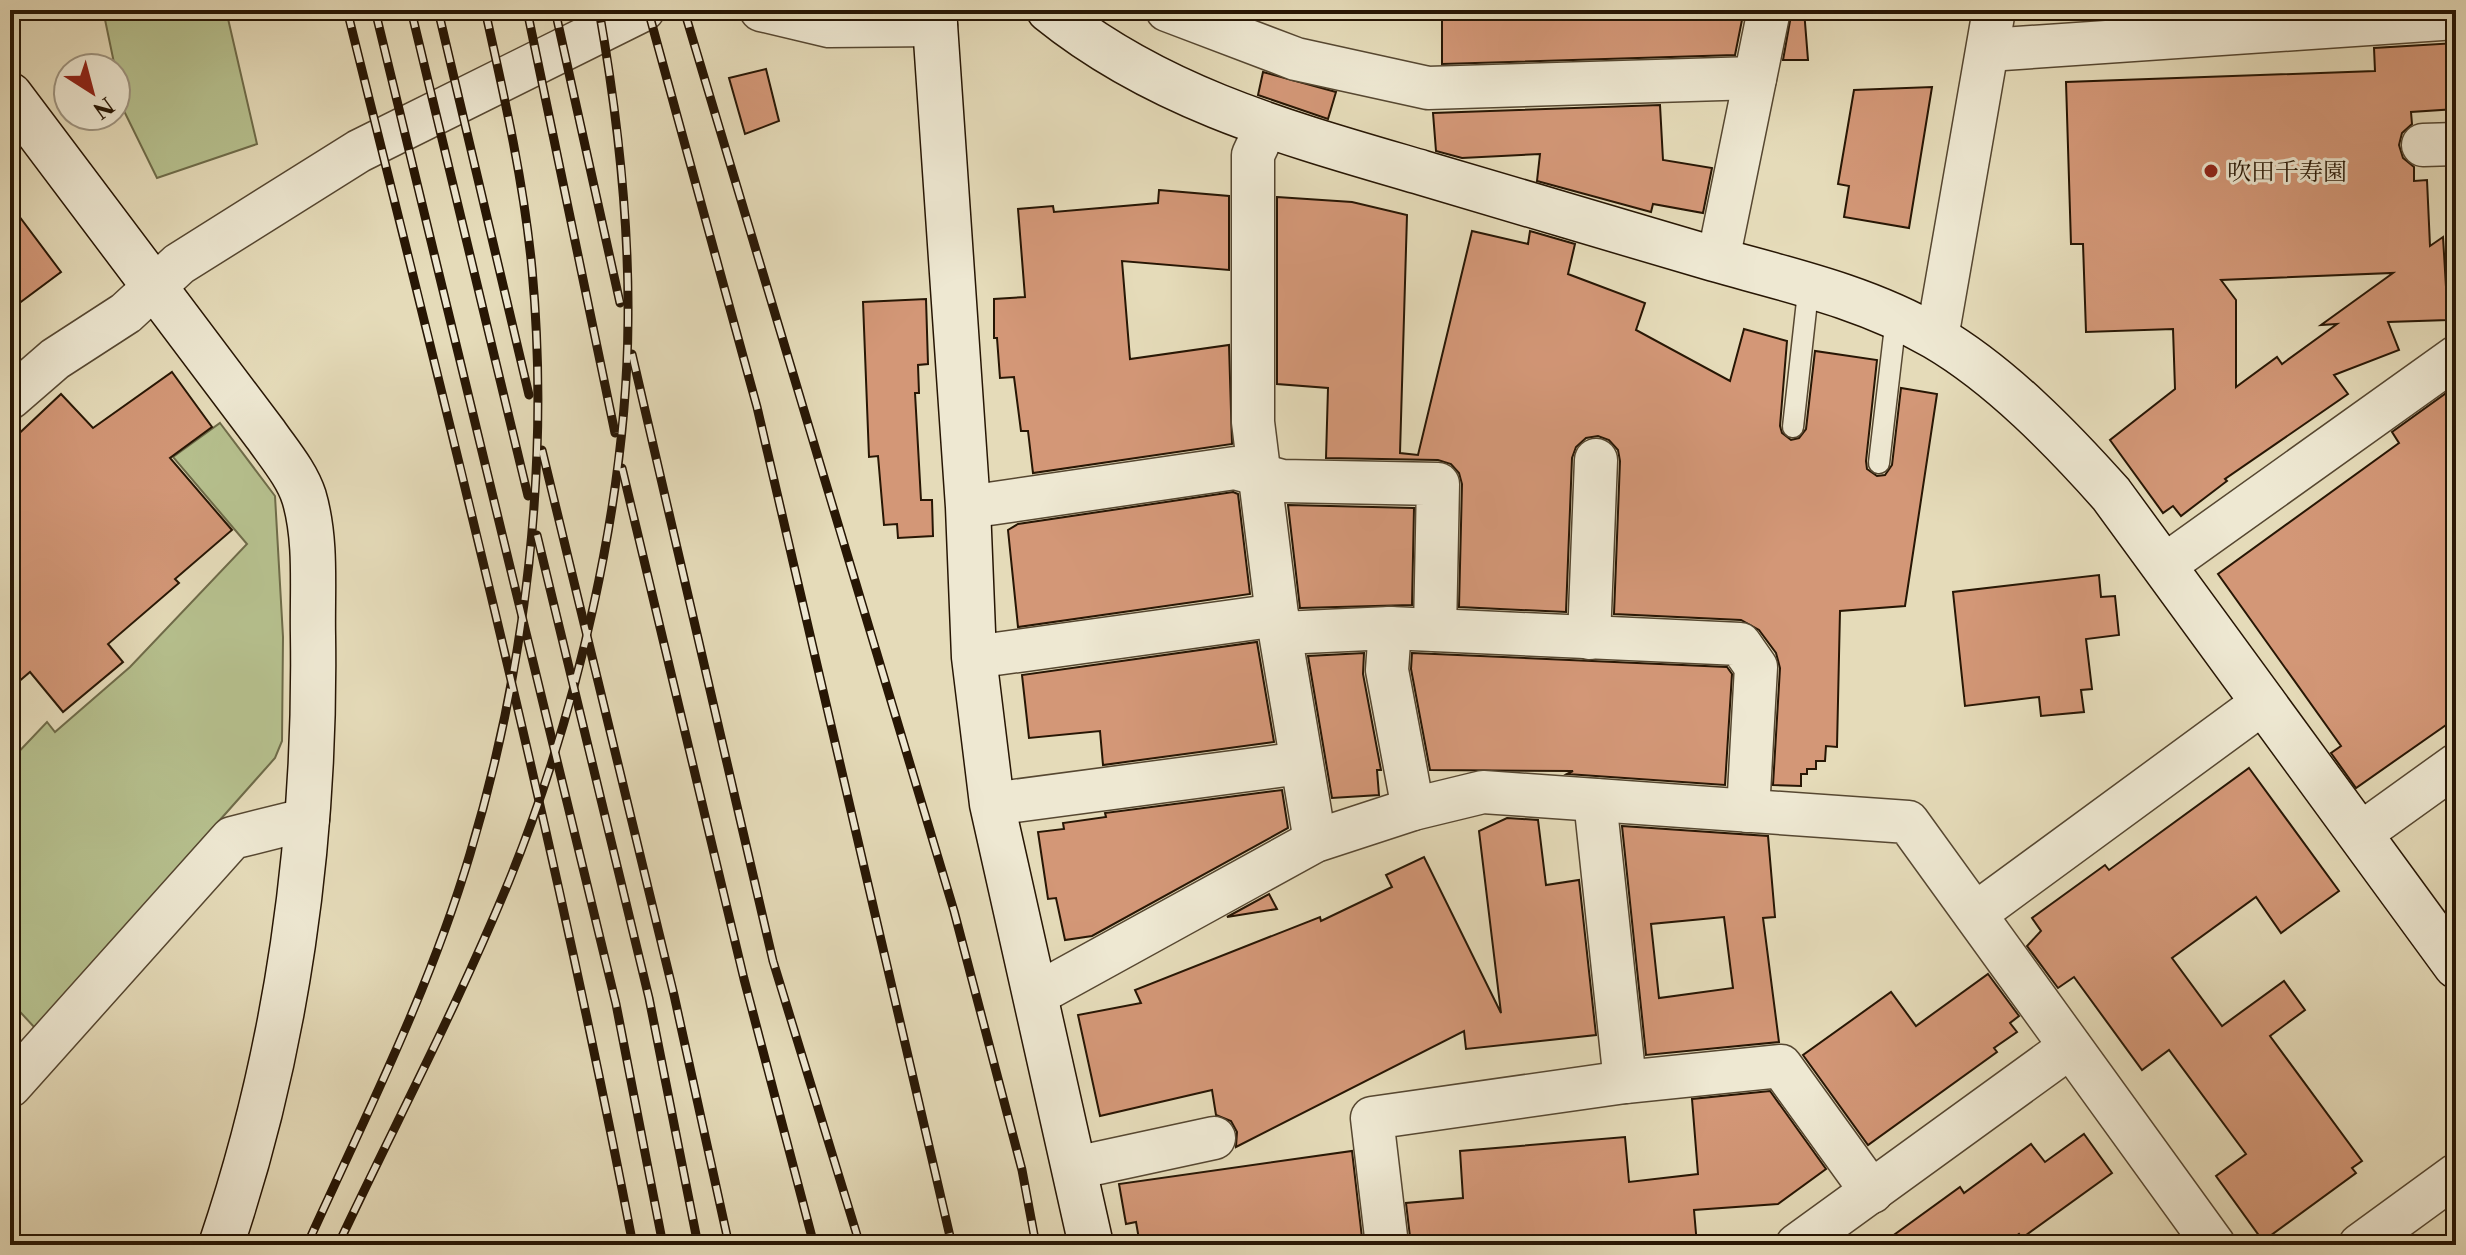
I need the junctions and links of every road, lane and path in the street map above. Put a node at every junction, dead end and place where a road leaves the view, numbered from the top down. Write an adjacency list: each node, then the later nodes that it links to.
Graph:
1 (643, 10): 15 (street)
2 (761, 10): 7 (street)
3 (1049, 10): 12 (street)
4 (1167, 10): 10 (street)
5 (1769, 10): 10 (street)
6 (1994, 10): 9 (street)
7 (935, 18): 24 (street)
8 (2456, 18): 9 (street)
9 (1988, 50): 17 (street)
10 (1755, 78): 13 (street)
11 (10, 95): 15 (street)
12 (1266, 127): 13 (street); 23 (street)
13 (1718, 260): 14 (street)
14 (1809, 283): 16 (street); 20 (lane)
15 (154, 287): 19 (street); 38 (street)
16 (1896, 318): 17 (street); 22 (lane)
17 (1937, 338): 25 (street)
18 (2456, 357): 25 (street)
19 (10, 398)
20 (1793, 427)
21 (1596, 460): 29 (street)
22 (1879, 463)
23 (1258, 474): 24 (street); 26 (street); 28 (street)
24 (968, 507): 30 (street)
25 (2165, 565): 31 (street)
26 (1279, 624): 27 (street); 30 (street); 32 (street)
27 (1390, 628): 28 (street); 36 (street)
28 (1435, 630): 29 (street)
29 (1589, 638): 37 (street)
30 (974, 657): 35 (street)
31 (2264, 702): 39 (street); 41 (street)
32 (1301, 763): 35 (street); 40 (street)
33 (2456, 765): 39 (street)
34 (1595, 800): 36 (street); 37 (street); 45 (street)
35 (992, 804): 43 (street)
36 (1413, 809): 40 (street)
37 (1748, 811): 41 (street)
38 (308, 819): 46 (street); 51 (street)
39 (2360, 834): 42 (street)
40 (1315, 841): 43 (street)
41 (1975, 914): 44 (street)
42 (2456, 966)
43 (1037, 994): 48 (street)
44 (2070, 1047): 50 (street); 55 (street)
45 (1625, 1082): 50 (street); 53 (street)
46 (10, 1086)
47 (1214, 1138): 48 (street)
48 (1075, 1168): 52 (street)
49 (2456, 1175): 56 (street)
50 (1872, 1192): 54 (street)
51 (221, 1245)
52 (1091, 1245)
53 (1387, 1245)
54 (1797, 1245)
55 (2214, 1245)
56 (2360, 1245)

